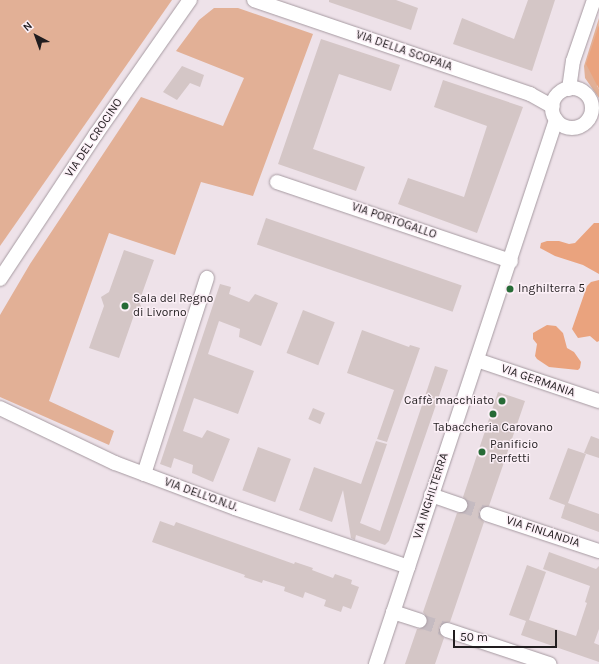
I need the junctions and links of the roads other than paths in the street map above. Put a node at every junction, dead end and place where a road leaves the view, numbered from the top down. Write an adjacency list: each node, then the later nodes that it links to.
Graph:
1 (190, 0): 11 (street, VIA DEL CROCINO)
2 (254, 0): 4 (street, VIA DELLA SCOPAIA)
3 (594, 0): 4 (street, VIA INGHILTERRA)
4 (563, 100): 5 (street); 6 (street); 7 (street, VIA INGHILTERRA)
5 (594, 117): 6 (street)
6 (572, 128): 7 (street)
7 (548, 147): 9 (street, VIA INGHILTERRA)
8 (277, 182): 9 (street, VIA PORTOGALLO)
9 (511, 261): 12 (street, VIA INGHILTERRA)
10 (207, 278): 15 (street)
11 (0, 279)
12 (476, 360): 13 (street, VIA GERMANIA); 16 (street, VIA INGHILTERRA)
13 (599, 401)
14 (0, 408): 15 (street, VIA DELL'O.N.U.)
15 (144, 474): 20 (street, VIA DELL'O.N.U.)
16 (431, 495): 17 (street); 20 (street, VIA INGHILTERRA)
17 (460, 505)
18 (487, 514): 19 (street, VIA FINLANDIA)
19 (599, 551)
20 (408, 567): 21 (street, VIA INGHILTERRA)
21 (393, 612): 22 (street); 24 (street, VIA INGHILTERRA)
22 (420, 621)
23 (447, 630): 25 (street)
24 (376, 664)
25 (549, 664)

